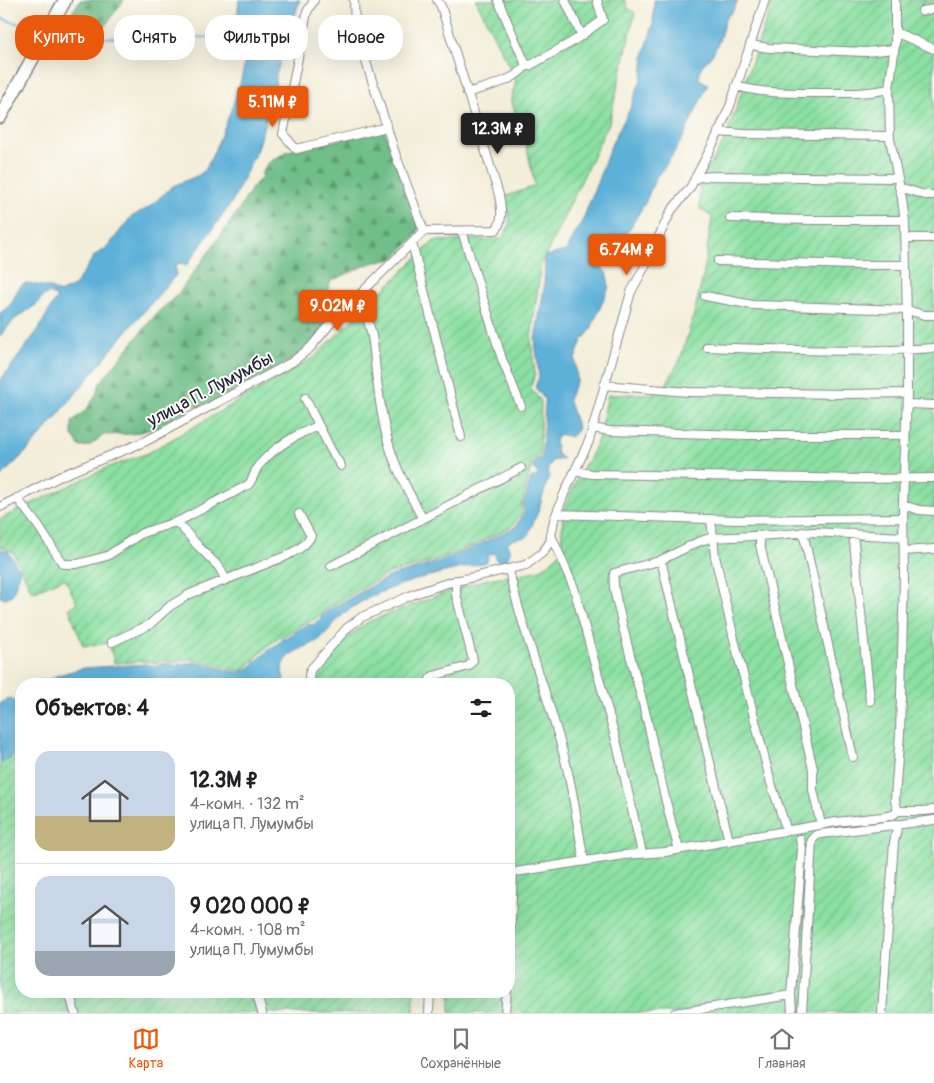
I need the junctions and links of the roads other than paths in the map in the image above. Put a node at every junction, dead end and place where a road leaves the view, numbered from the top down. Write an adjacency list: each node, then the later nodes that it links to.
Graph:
1 (314, 0): 22 (street)
2 (354, 0): 22 (street)
3 (437, 0): 20 (street)
4 (498, 0): 17 (street)
5 (565, 0): 13 (street)
6 (597, 0): 13 (street)
7 (765, 0): 14 (street)
8 (895, 0): 12 (street)
9 (63, 6): 21 (highway)
10 (934, 9): 11 (street)
11 (922, 11)
12 (895, 32): 15 (street); 16 (street)
13 (582, 36): 17 (street)
14 (751, 45): 15 (street); 18 (street)
15 (894, 49): 19 (street)
16 (934, 49)
17 (527, 64): 20 (street)
18 (736, 86): 19 (street); 23 (street)
19 (889, 89): 24 (street)
20 (467, 92): 31 (street)
21 (0, 117)
22 (387, 127): 32 (street)
23 (718, 132): 24 (street); 25 (street)
24 (890, 136): 26 (street)
25 (695, 178): 26 (street); 45 (street)
26 (897, 178): 27 (street)
27 (899, 187): 28 (street); 30 (street)
28 (934, 195)
29 (730, 218): 30 (street)
30 (905, 220): 33 (street)
31 (462, 230): 32 (street); 50 (street)
32 (424, 231): 35 (street, улица П. Лумумбы)
33 (906, 238): 34 (street); 37 (street)
34 (934, 238)
35 (412, 243): 39 (street, улица П. Лумумбы); 54 (street)
36 (718, 262): 37 (street)
37 (906, 265): 40 (street)
38 (705, 296): 40 (street)
39 (354, 300): 60 (street, улица П. Лумумбы); 66 (street)
40 (907, 310): 41 (street); 44 (street)
41 (934, 315)
42 (707, 347): 44 (street)
43 (934, 348): 44 (street)
44 (907, 350): 46 (street)
45 (604, 385): 46 (street); 52 (street)
46 (907, 392): 48 (street)
47 (305, 398): 51 (street)
48 (906, 404): 49 (street); 53 (street)
49 (934, 405)
50 (521, 406)
51 (318, 426): 55 (street); 69 (street)
52 (592, 428): 53 (street); 57 (street)
53 (905, 435): 58 (street)
54 (461, 437)
55 (341, 466)
56 (520, 468): 66 (street)
57 (575, 471): 58 (street); 65 (street)
58 (904, 478): 59 (street); 61 (street)
59 (934, 478)
60 (17, 498): 62 (street, улица П. Лумумбы); 69 (street)
61 (903, 505): 63 (street); 67 (street)
62 (0, 506)
63 (934, 512)
64 (299, 514): 81 (street)
65 (557, 514): 68 (street); 72 (street)
66 (422, 518): 79 (street)
67 (903, 518): 68 (street); 74 (street)
68 (711, 520): 75 (street)
69 (177, 522): 81 (street)
70 (803, 532): 71 (street); 73 (street); 87 (street)
71 (853, 533): 74 (street); 86 (street)
72 (551, 535): 80 (street); 97 (street)
73 (760, 536): 75 (street); 92 (street)
74 (903, 537): 77 (street)
75 (713, 538): 78 (street); 93 (street)
76 (934, 549): 77 (street)
77 (904, 551): 89 (street)
78 (661, 560): 95 (street); 96 (street)
79 (331, 566)
80 (508, 570): 82 (street); 98 (street)
81 (226, 580): 83 (street)
82 (456, 580): 84 (street); 85 (street)
83 (112, 642)
84 (309, 678)
85 (431, 678)
86 (870, 701)
87 (853, 757)
88 (934, 810): 89 (street)
89 (898, 811): 92 (street)
90 (934, 820): 91 (street)
91 (898, 824): 111 (street); 112 (street)
92 (821, 825): 93 (street)
93 (787, 832): 95 (street)
94 (800, 839): 100 (street)
95 (729, 841): 96 (street)
96 (679, 850): 97 (street)
97 (642, 854): 98 (street)
98 (584, 861): 99 (street)
99 (515, 872)
100 (792, 994): 109 (street); 110 (street)
101 (71, 998): 105 (street)
102 (258, 998): 106 (street)
103 (430, 998): 107 (street)
104 (506, 998): 108 (street)
105 (75, 1013)
106 (262, 1013)
107 (429, 1013)
108 (504, 1013)
109 (675, 1013)
110 (792, 1013)
111 (802, 1013)
112 (882, 1013)

